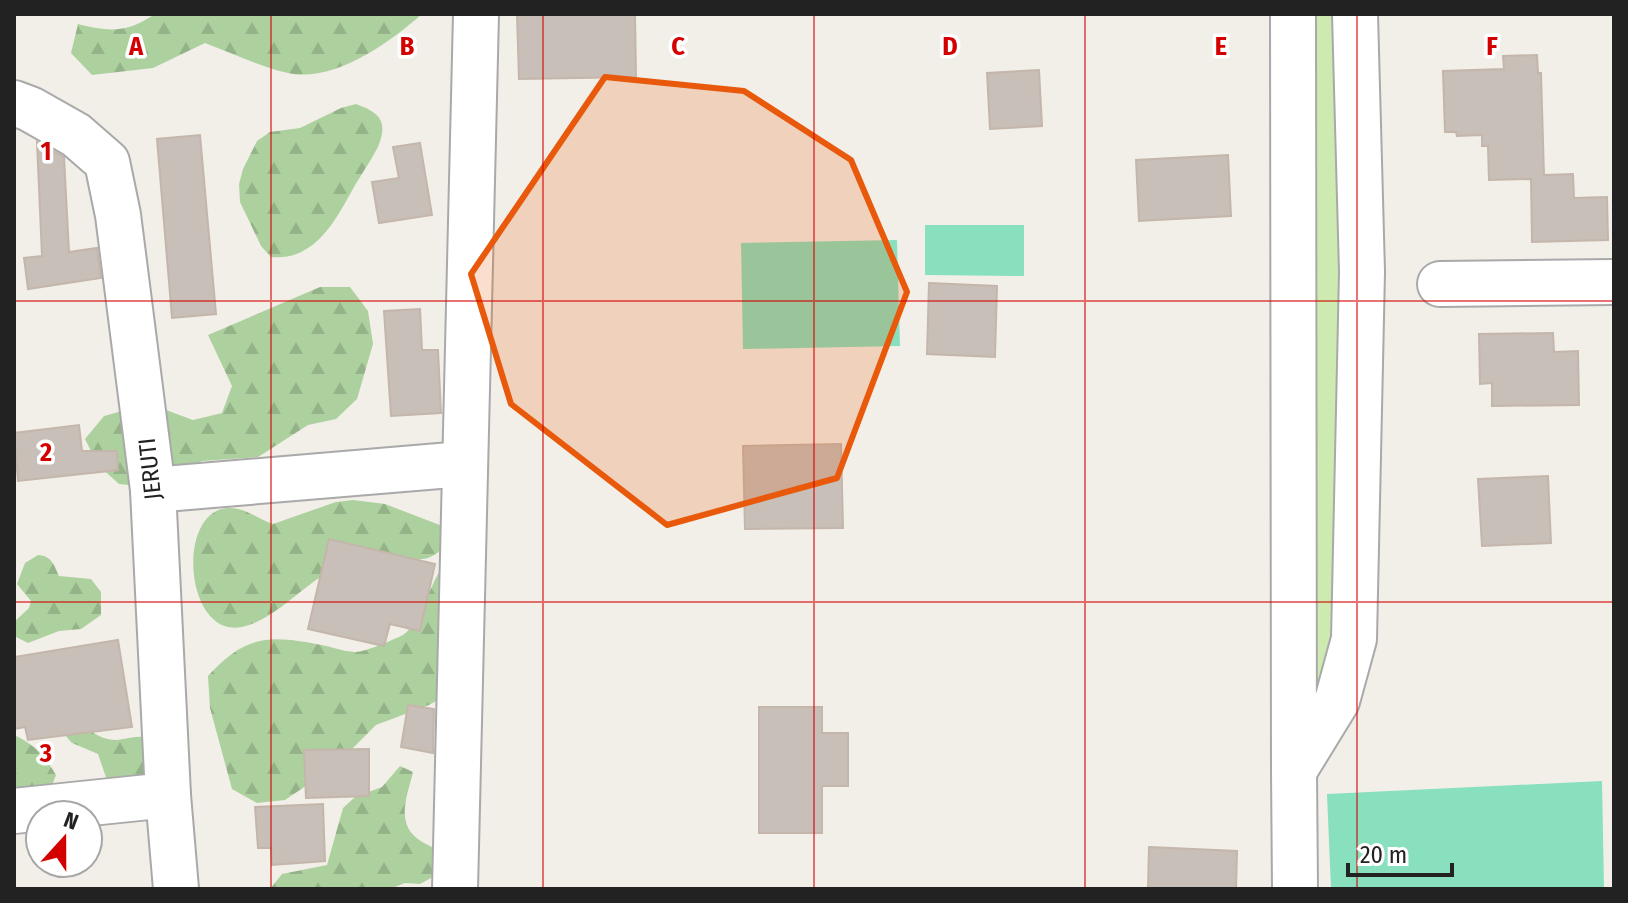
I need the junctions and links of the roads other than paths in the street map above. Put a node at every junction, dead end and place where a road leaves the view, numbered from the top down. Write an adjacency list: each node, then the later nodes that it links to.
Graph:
1 (476, 14): 7 (street)
2 (1293, 14): 9 (street)
3 (1355, 14): 9 (street)
4 (14, 103): 8 (street, JERUTI)
5 (1614, 282): 6 (street)
6 (1440, 284)
7 (463, 464): 8 (street); 13 (street)
8 (153, 490): 10 (street, JERUTI)
9 (1294, 771): 14 (street)
10 (168, 795): 11 (street); 12 (street, JERUTI)
11 (14, 811)
12 (176, 889)
13 (455, 889)
14 (1295, 889)

